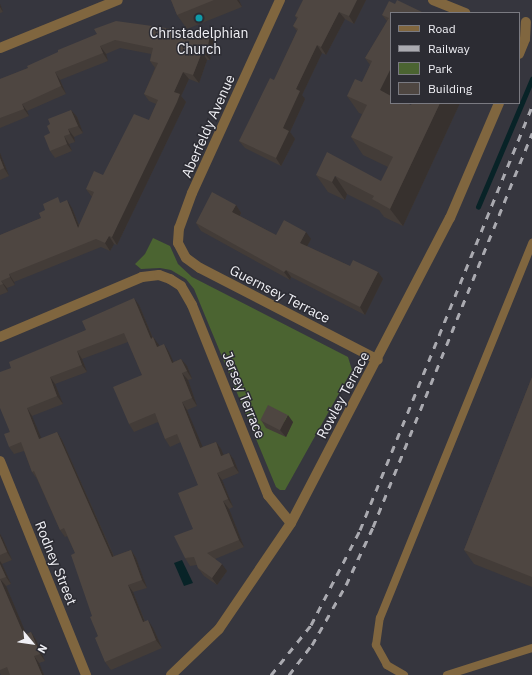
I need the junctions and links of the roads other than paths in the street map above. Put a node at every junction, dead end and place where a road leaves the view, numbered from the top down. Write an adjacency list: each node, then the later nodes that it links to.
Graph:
1 (118, 0): 6 (street)
2 (280, 0): 9 (street, Aberfeldy Avenue)
3 (432, 0): 4 (street)
4 (463, 12)
5 (526, 21): 7 (street)
6 (0, 48)
7 (520, 52)
8 (499, 104): 12 (street, Rowley Terrace)
9 (178, 243): 12 (street, Guernsey Terrace)
10 (532, 243): 18 (lane)
11 (0, 337): 14 (street, Jersey Terrace)
12 (378, 360): 14 (street, Rowley Terrace)
13 (0, 462): 16 (street, Rodney Street)
14 (291, 523): 17 (street, Rowley Terrace)
15 (532, 648): 19 (lane)
16 (86, 675)
17 (171, 675)
18 (404, 675)
19 (447, 675)

